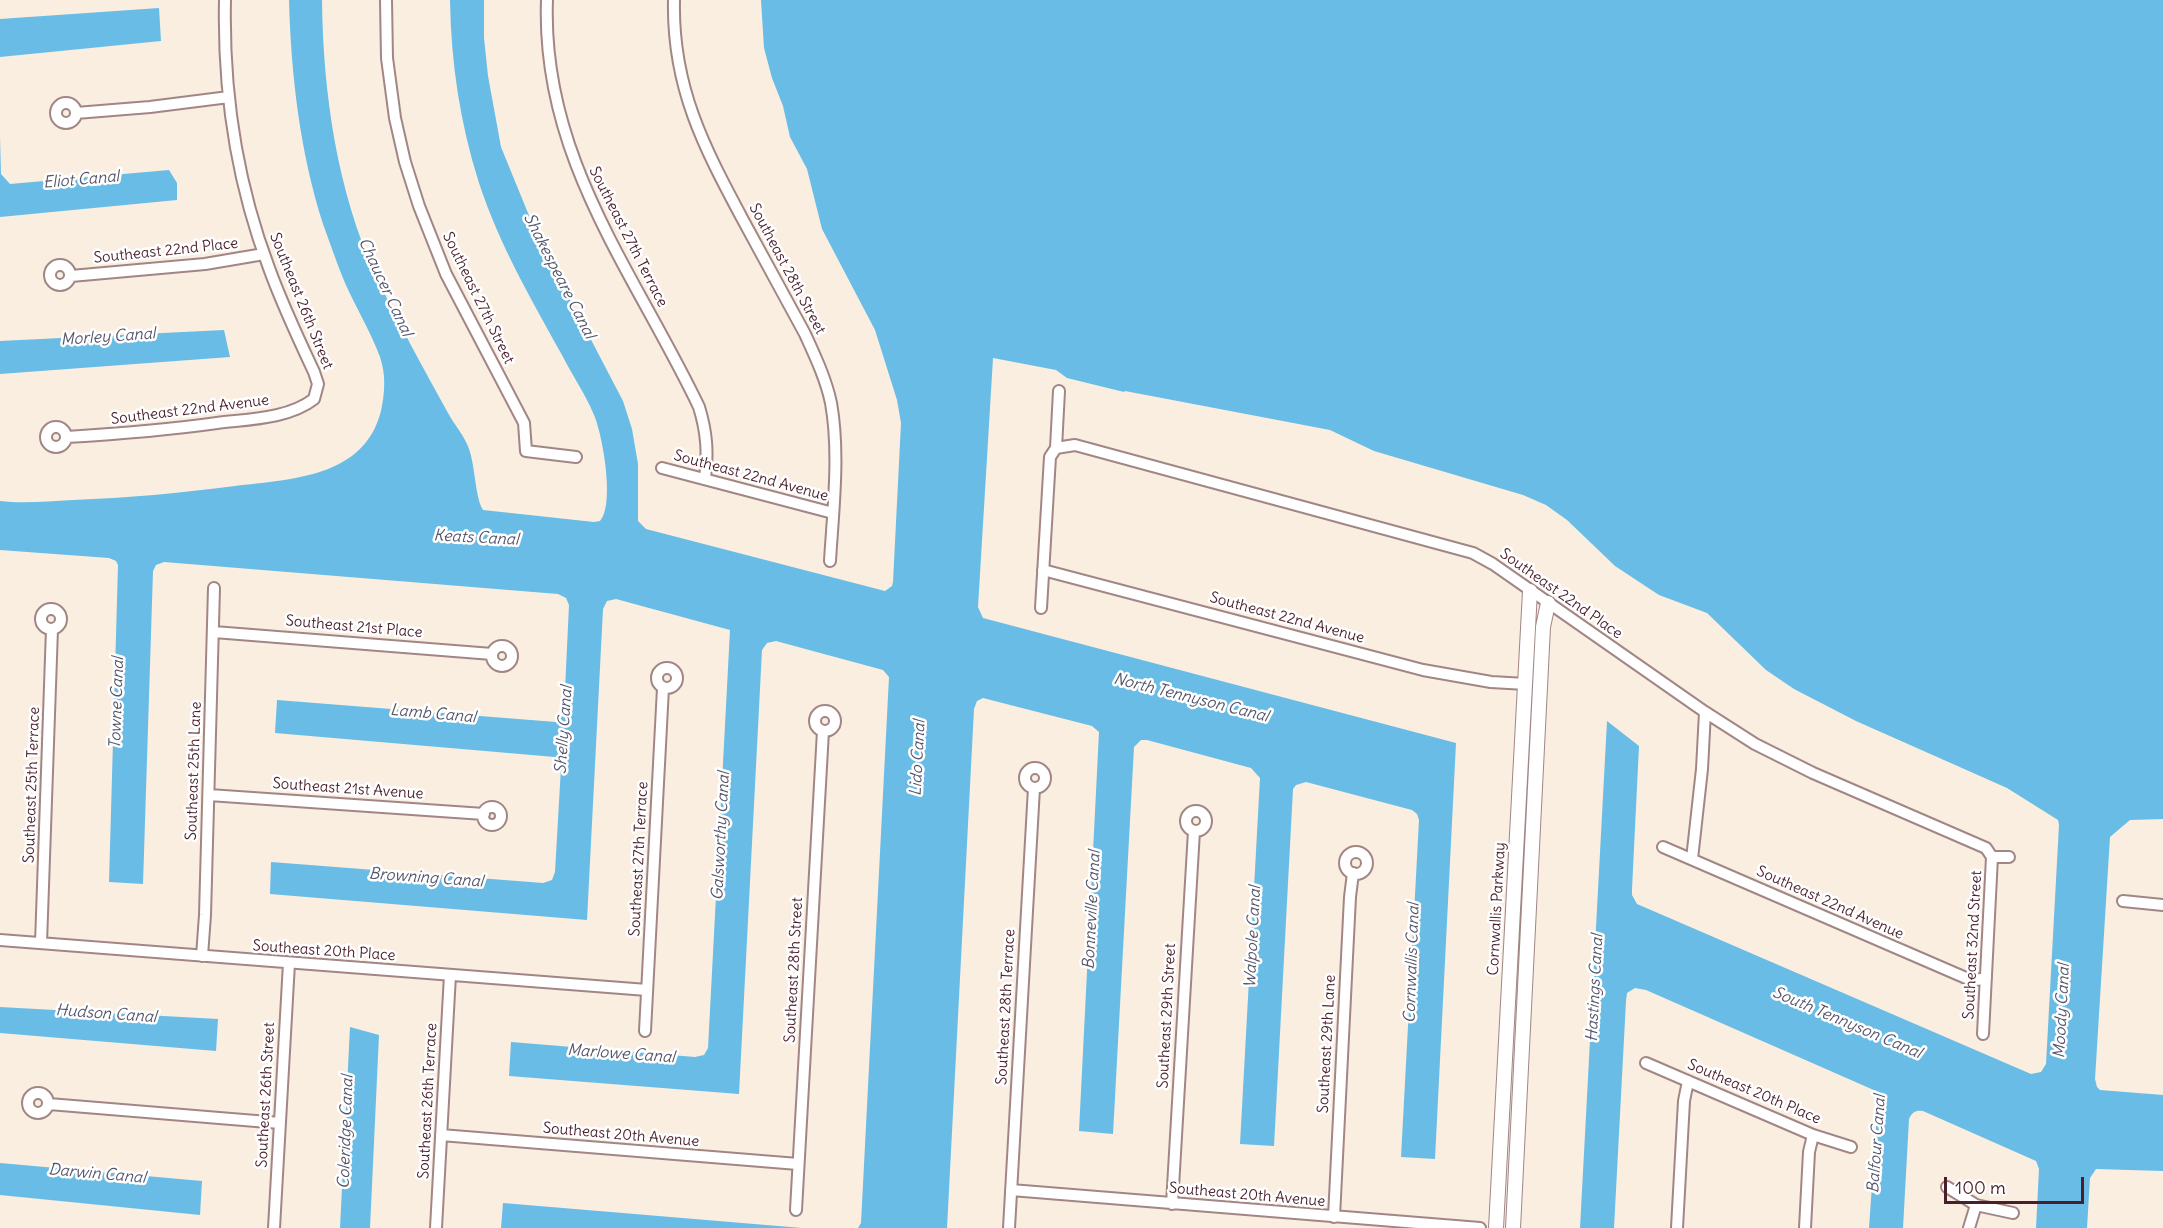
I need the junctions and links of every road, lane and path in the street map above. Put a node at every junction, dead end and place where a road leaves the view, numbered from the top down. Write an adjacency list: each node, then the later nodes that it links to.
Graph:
1 (225, 0): 5 (street, Southeast 26th Street)
2 (386, 0): 13 (street, Southeast 27th Street)
3 (547, 0): 15 (street, Southeast 27th Terrace)
4 (675, 0): 16 (street, Southeast 28th Street)
5 (229, 98): 6 (street); 7 (street, Southeast 26th Street)
6 (76, 113)
7 (264, 254): 8 (street, Southeast 22nd Place); 10 (street, Southeast 26th Street)
8 (70, 276)
9 (1059, 391): 12 (street)
10 (314, 399): 11 (street, Southeast 22nd Avenue)
11 (67, 437)
12 (1056, 448): 18 (street); 20 (street, Southeast 22nd Place)
13 (576, 457)
14 (662, 468): 15 (street, Southeast 22nd Avenue)
15 (705, 479): 16 (street, Southeast 22nd Avenue)
16 (832, 513): 17 (street, Southeast 28th Street)
17 (830, 561)
18 (1043, 570): 22 (street); 26 (street, Southeast 22nd Avenue)
19 (214, 588): 24 (street, Southeast 25th Lane)
20 (1530, 591): 21 (street, Southeast 22nd Place); 26 (street, Cornwallis Parkway)
21 (1548, 603): 28 (street, Southeast 22nd Place); 48 (street)
22 (1041, 608)
23 (52, 629): 42 (street, Southeast 25th Terrace)
24 (214, 632): 25 (street, Southeast 21st Place); 31 (street, Southeast 25th Lane)
25 (492, 654)
26 (1526, 684): 46 (street, Cornwallis Parkway)
27 (663, 688): 49 (street, Southeast 27th Terrace)
28 (1705, 712): 35 (street, Southeast 22nd Place); 37 (street)
29 (823, 731): 59 (street, Southeast 28th Street)
30 (1034, 788): 61 (street, Southeast 28th Terrace)
31 (209, 795): 32 (street, Southeast 21st Avenue); 43 (street, Southeast 25th Lane)
32 (484, 814)
33 (1194, 831): 62 (street, Southeast 29th Street)
34 (1663, 847): 37 (street, Southeast 22nd Avenue)
35 (1992, 857): 36 (street); 47 (street, Southeast 32nd Street)
36 (2009, 857)
37 (1692, 859): 47 (street, Southeast 22nd Avenue)
38 (1353, 873): 66 (street, Southeast 29th Lane)
39 (2123, 901): 40 (street)
40 (2163, 905)
41 (0, 940): 42 (street, Southeast 20th Place)
42 (41, 943): 43 (street, Southeast 20th Place)
43 (202, 956): 44 (street, Southeast 20th Place)
44 (289, 963): 45 (street, Southeast 20th Place); 55 (street, Southeast 26th Street)
45 (450, 975): 49 (street, Southeast 20th Place); 56 (street, Southeast 26th Terrace)
46 (1510, 978): 48 (street); 71 (street, Cornwallis Parkway)
47 (1986, 978): 51 (street, Southeast 32nd Street)
48 (1526, 979): 72 (street)
49 (647, 990): 50 (street, Southeast 27th Terrace)
50 (645, 1031)
51 (1983, 1034)
52 (1646, 1063): 53 (street, Southeast 20th Place)
53 (1688, 1081): 57 (street, Southeast 20th Place); 73 (street)
54 (49, 1104): 55 (street)
55 (280, 1123): 67 (street, Southeast 26th Street)
56 (441, 1135): 59 (street, Southeast 20th Avenue); 68 (street, Southeast 26th Terrace)
57 (1813, 1135): 58 (street, Southeast 20th Place); 74 (street)
58 (1851, 1147)
59 (798, 1164): 64 (street, Southeast 28th Street)
60 (1947, 1187): 63 (street)
61 (1011, 1190): 62 (street, Southeast 20th Avenue); 69 (street, Southeast 28th Terrace)
62 (1172, 1204): 66 (street, Southeast 20th Avenue)
63 (1976, 1205): 65 (street); 75 (street)
64 (796, 1210)
65 (2013, 1213)
66 (1334, 1217): 70 (street, Southeast 20th Avenue)
67 (274, 1228)
68 (436, 1228)
69 (1009, 1228)
70 (1479, 1228)
71 (1496, 1228)
72 (1513, 1228)
73 (1677, 1228)
74 (1805, 1228)
75 (1969, 1228)

